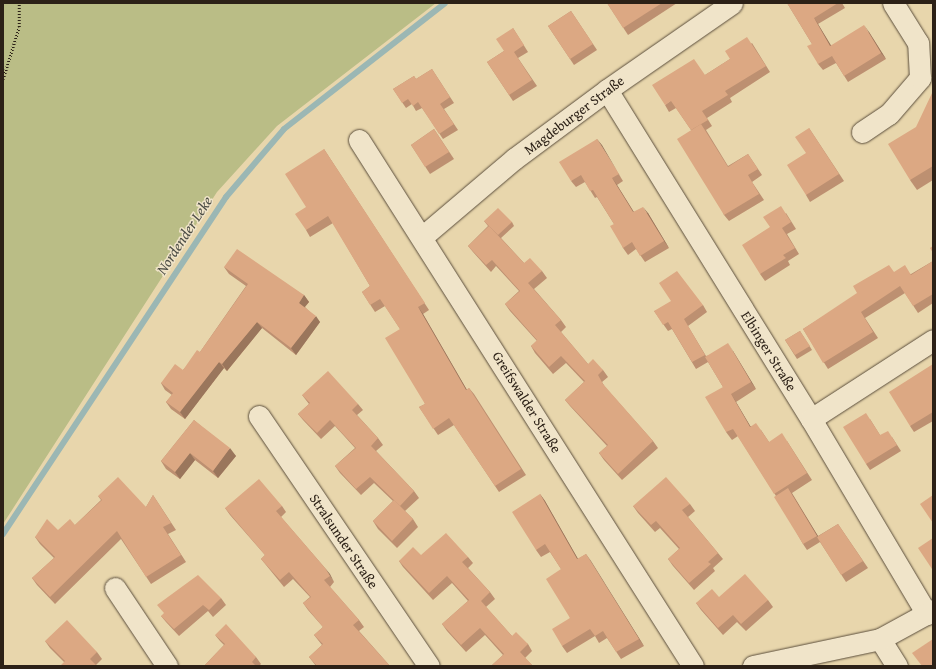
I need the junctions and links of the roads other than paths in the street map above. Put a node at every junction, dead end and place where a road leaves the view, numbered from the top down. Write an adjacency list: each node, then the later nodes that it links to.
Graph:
1 (732, 3): 3 (street, Magdeburger Straße)
2 (893, 3): 4 (street)
3 (606, 90): 6 (street, Magdeburger Straße); 9 (street, Elbinger Straße)
4 (862, 132)
5 (359, 140): 6 (street, Greifswalder Straße)
6 (422, 237): 15 (street, Greifswalder Straße)
7 (933, 340): 9 (street)
8 (259, 416): 14 (street, Stralsunder Straße)
9 (811, 419): 11 (street, Elbinger Straße)
10 (115, 588): 13 (street)
11 (930, 612): 12 (street)
12 (880, 639): 16 (street); 17 (street)
13 (167, 666)
14 (429, 666)
15 (694, 666)
16 (753, 666)
17 (897, 666)

